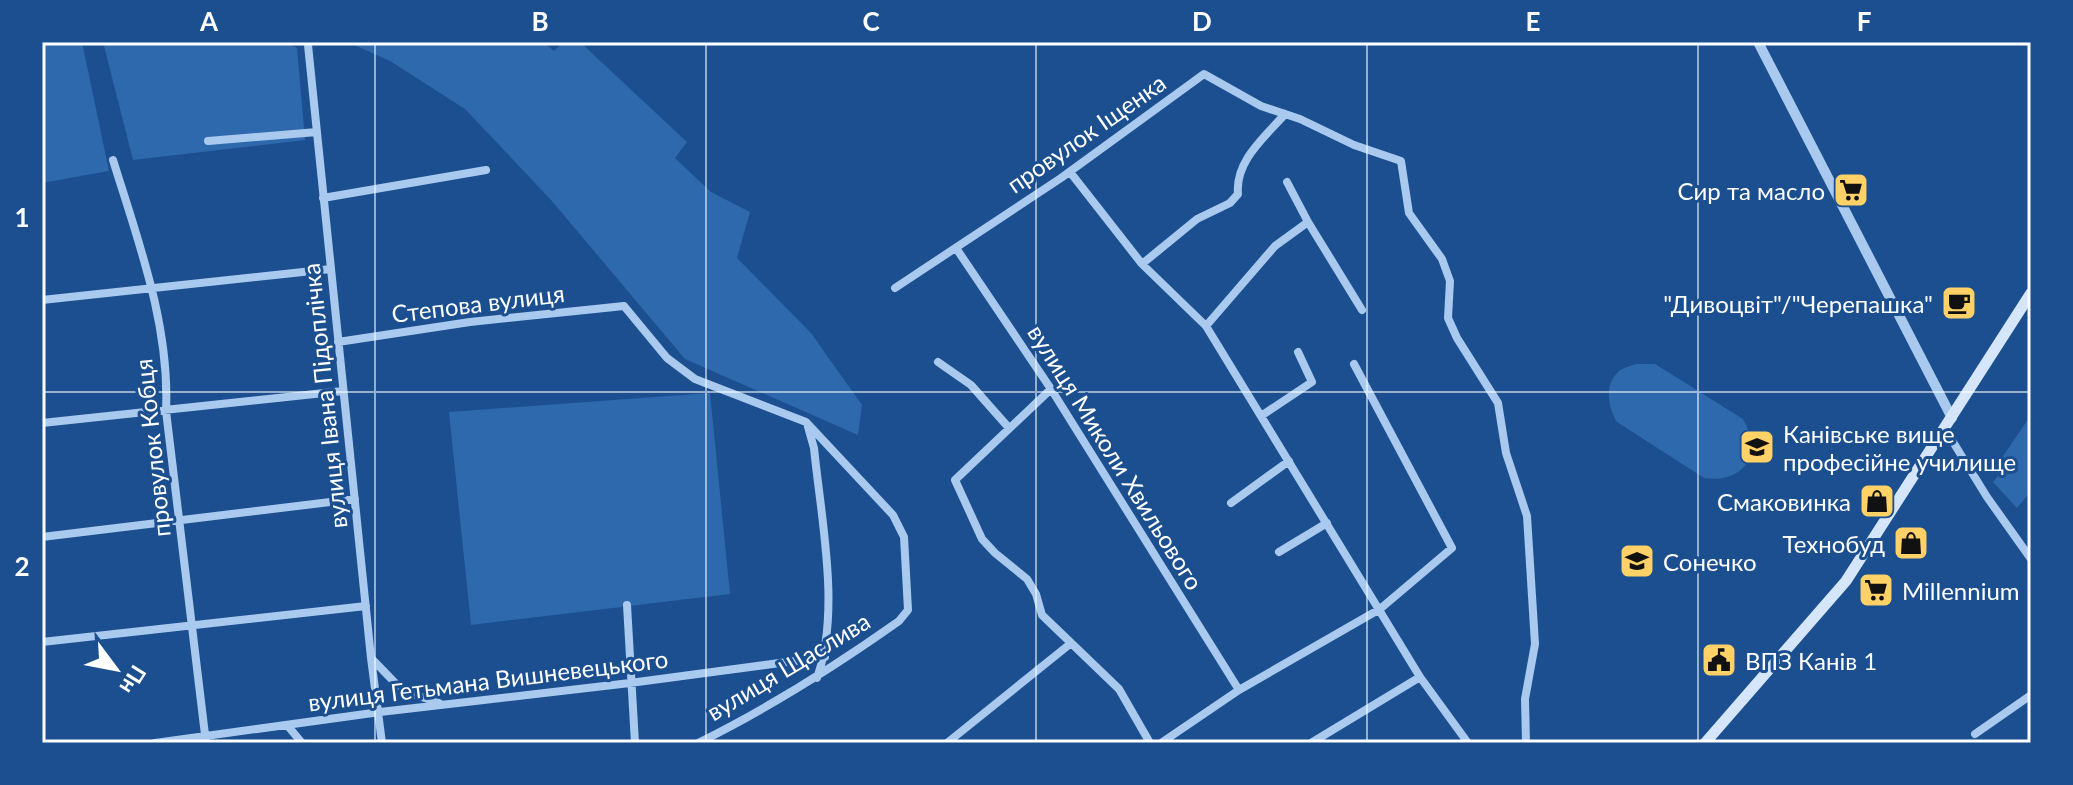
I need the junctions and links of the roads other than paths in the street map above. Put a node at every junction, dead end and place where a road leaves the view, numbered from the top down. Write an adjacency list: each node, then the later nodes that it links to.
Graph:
1 (1758, 42): 29 (street)
2 (308, 45): 4 (street, вулиця Івана Підоплічка)
3 (1285, 114): 8 (street, провулок Іщенка); 13 (street); 70 (street, провулок Іщенка)
4 (317, 132): 5 (street); 10 (street, вулиця Івана Підоплічка)
5 (208, 141)
6 (113, 160): 15 (street, провулок Кобця)
7 (486, 170): 10 (street)
8 (1070, 172): 12 (street, провулок Іщенка); 13 (street)
9 (1287, 182): 11 (street)
10 (323, 198): 14 (street, вулиця Івана Підоплічка)
11 (1308, 222): 19 (street); 20 (street)
12 (956, 248): 16 (street, провулок Іщенка); 25 (street, вулиця Миколи Хвильового)
13 (1142, 264): 20 (street)
14 (331, 269): 15 (street); 21 (street, вулиця Івана Підоплічка)
15 (151, 288): 18 (street); 27 (street, провулок Кобця)
16 (895, 288)
17 (2031, 293): 29 (main road)
18 (42, 300)
19 (1362, 310)
20 (1206, 326): 28 (street)
21 (338, 342): 26 (street, вулиця Івана Підоплічка); 30 (street, Степова вулиця)
22 (1298, 352): 28 (street)
23 (938, 362): 32 (street)
24 (1354, 364): 44 (street)
25 (1051, 389): 32 (street); 53 (street, вулиця Миколи Хвильового)
26 (343, 391): 27 (street); 35 (street, вулиця Івана Підоплічка)
27 (166, 411): 31 (street); 37 (street, провулок Кобця)
28 (1261, 416): 34 (street)
29 (1952, 418): 33 (main road)
30 (806, 422): 48 (street); 51 (street, вулиця Щаслива)
31 (42, 423)
32 (1009, 428): 47 (street)
33 (1945, 429): 41 (street); 71 (main road)
34 (1289, 461): 36 (street); 38 (street)
35 (355, 499): 37 (street); 43 (street, вулиця Івана Підоплічка)
36 (1231, 503)
37 (179, 520): 39 (street); 45 (street, провулок Кобця)
38 (1327, 523): 40 (street); 44 (street)
39 (42, 537)
40 (1279, 552)
41 (2031, 559)
42 (627, 605): 52 (street)
43 (366, 606): 45 (street); 49 (street, вулиця Івана Підоплічка)
44 (1380, 609): 50 (street); 53 (street)
45 (192, 625): 46 (street); 59 (street, провулок Кобця)
46 (42, 642)
47 (1070, 644): 65 (street); 66 (street)
48 (825, 657): 51 (street); 52 (street, вулиця Гетьмана Вишневецького)
49 (371, 658): 55 (street); 56 (street, вулиця Івана Підоплічка)
50 (1420, 677): 68 (street); 69 (street)
51 (817, 678): 64 (street, вулиця Щаслива)
52 (630, 683): 55 (street, вулиця Гетьмана Вишневецького); 63 (street)
53 (1239, 690): 67 (street)
54 (2031, 695): 58 (street)
55 (444, 705): 56 (street, вулиця Гетьмана Вишневецького)
56 (380, 712): 57 (street, вулиця Гетьмана Вишневецького); 62 (street, вулиця Івана Підоплічка)
57 (287, 725): 59 (street, вулиця Гетьмана Вишневецького); 61 (street)
58 (1975, 734)
59 (206, 740): 60 (street, вулиця Гетьмана Вишневецького)
60 (155, 743)
61 (302, 743)
62 (382, 743)
63 (635, 743)
64 (698, 743)
65 (947, 743)
66 (1150, 743)
67 (1161, 743)
68 (1311, 743)
69 (1468, 743)
70 (1526, 743)
71 (1705, 743)

